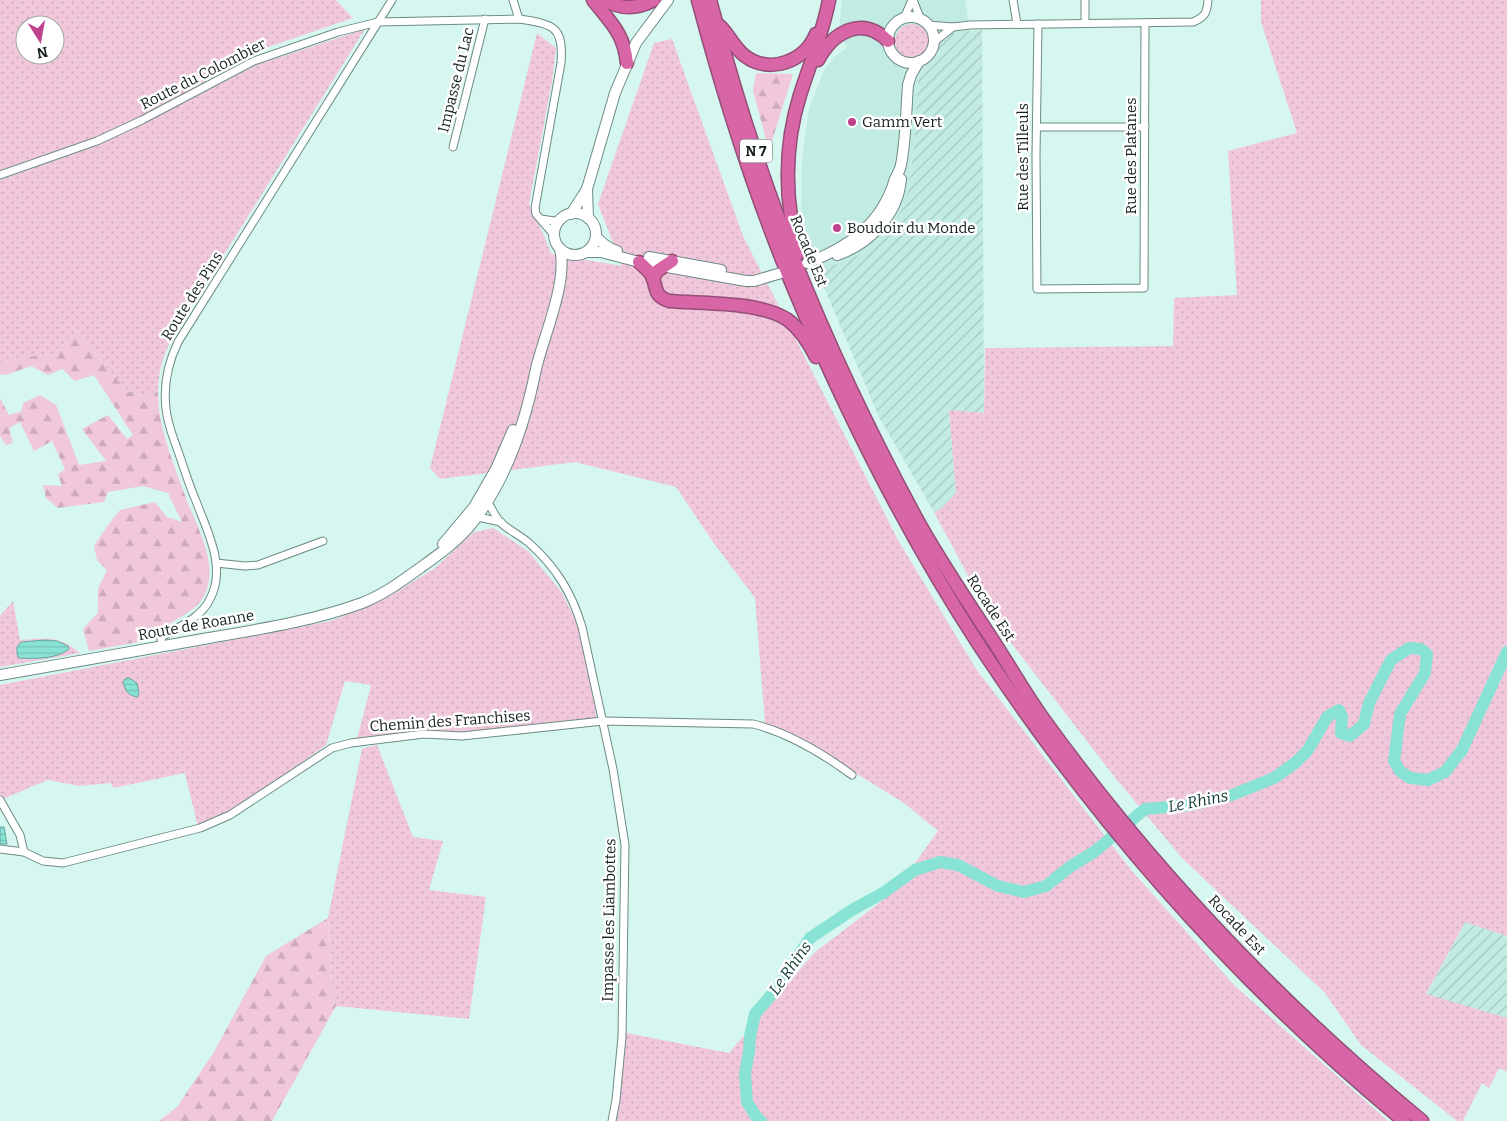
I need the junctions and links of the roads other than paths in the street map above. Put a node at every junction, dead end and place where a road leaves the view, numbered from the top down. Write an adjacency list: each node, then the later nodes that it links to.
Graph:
1 (392, 0): 19 (street, Route des Pins)
2 (513, 0): 18 (street)
3 (592, 0): 31 (highway)
4 (605, 0): 5 (highway)
5 (654, 0)
6 (668, 0): 31 (main road)
7 (692, 0): 15 (highway)
8 (710, 0): 20 (highway, Rocade Est / N 7)
9 (824, 0): 20 (highway)
10 (829, 0): 32 (highway)
11 (912, 0): 16 (street); 21 (street)
12 (1013, 0): 23 (street)
13 (1085, 0): 25 (street)
14 (1208, 0): 22 (street)
15 (700, 6): 55 (highway, Rocade Est)
16 (904, 18): 21 (main road); 27 (main road)
17 (485, 19): 18 (street, Route du Colombier); 19 (street, Route du Colombier); 36 (street, Impasse du Lac)
18 (519, 19): 41 (street, Route du Colombier)
19 (378, 22): 37 (street, Route du Colombier); 59 (street, Route des Pins)
20 (716, 22): 52 (highway, Rocade Est / N 7)
21 (925, 22): 26 (street); 28 (main road)
22 (1145, 23): 25 (street); 35 (street, Rue des Platanes)
23 (1017, 24): 24 (street); 26 (street)
24 (1038, 24): 25 (street); 34 (street, Rue des Tilleuls)
25 (1085, 24)
26 (953, 27): 28 (street)
27 (888, 42): 29 (main road); 32 (highway)
28 (934, 42): 30 (main road)
29 (900, 60): 30 (main road); 33 (main road)
30 (919, 61): 33 (main road)
31 (627, 63): 38 (main road)
32 (807, 73): 52 (highway)
33 (908, 85): 48 (main road)
34 (1036, 126): 35 (street); 54 (street, Rue des Tilleuls)
35 (1144, 127): 54 (street, Rue des Platanes)
36 (453, 147)
37 (0, 175)
38 (588, 189): 39 (main road); 40 (main road)
39 (571, 214): 40 (main road); 42 (main road)
40 (588, 218): 44 (main road)
41 (541, 219): 42 (street); 43 (street)
42 (560, 220): 43 (main road)
43 (555, 236): 45 (main road)
44 (596, 236): 46 (main road); 49 (main road)
45 (560, 248): 46 (main road); 51 (main road)
46 (582, 253): 47 (main road); 51 (main road)
47 (639, 262): 49 (main road); 53 (highway)
48 (807, 263)
49 (667, 264): 50 (main road); 53 (highway)
50 (781, 273)
51 (562, 276): 56 (main road, Route de Roanne)
52 (802, 278): 65 (highway, Rocade Est)
53 (653, 279): 55 (highway)
54 (1144, 288)
55 (847, 409): 65 (highway, Rocade Est)
56 (479, 507): 57 (street); 57 (street); 60 (main road, Route de Roanne)
57 (501, 522): 62 (street, Impasse les Liambottes)
58 (323, 541): 59 (street)
59 (216, 563): 60 (street, Route des Pins)
60 (162, 646): 61 (main road, Route de Roanne)
61 (0, 675)
62 (603, 721): 63 (street, Chemin des Franchises); 68 (street, Chemin des Franchises); 69 (street, Impasse les Liambottes)
63 (852, 774)
64 (0, 800): 68 (street)
65 (1104, 807): 66 (highway, Rocade Est)
66 (1136, 846): 70 (highway, Rocade Est); 71 (highway, Rocade Est)
67 (0, 848): 68 (street, Chemin des Franchises)
68 (24, 852)
69 (612, 1121)
70 (1404, 1121)
71 (1422, 1121)

